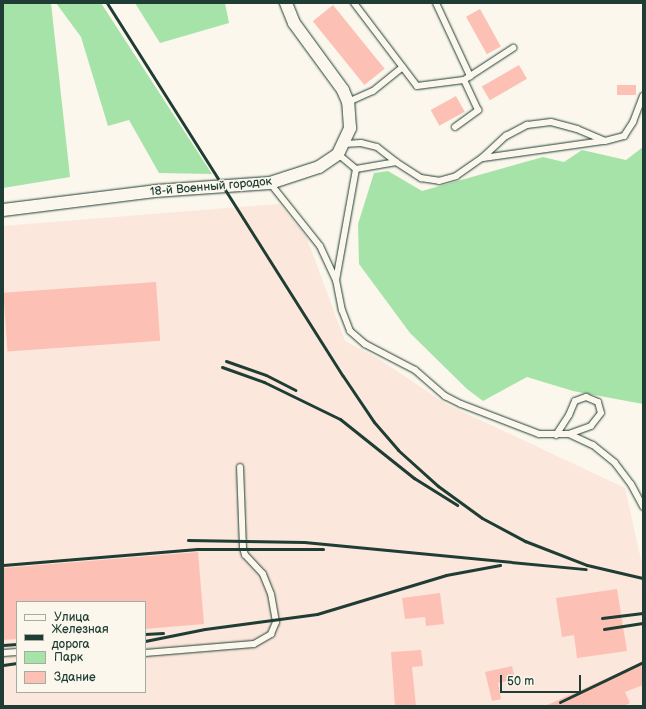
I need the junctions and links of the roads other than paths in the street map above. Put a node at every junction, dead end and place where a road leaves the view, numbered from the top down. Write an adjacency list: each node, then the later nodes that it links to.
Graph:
1 (286, 3): 9 (street, 18-й Военный городок)
2 (354, 3): 5 (lane)
3 (436, 3): 6 (lane)
4 (513, 48): 6 (lane)
5 (403, 67): 7 (lane); 9 (lane)
6 (470, 76): 7 (lane)
7 (464, 80): 10 (lane)
8 (643, 96): 11 (lane)
9 (348, 102): 12 (street, 18-й Военный городок)
10 (455, 127)
11 (605, 141): 14 (lane); 14 (lane)
12 (344, 144): 13 (street, 18-й Военный городок); 15 (lane)
13 (338, 154): 16 (lane); 17 (street, 18-й Военный городок)
14 (482, 158): 15 (lane)
15 (396, 162): 16 (lane)
16 (356, 169): 19 (lane)
17 (270, 183): 18 (street, 18-й Военный городок); 19 (lane)
18 (3, 210)
19 (336, 280): 20 (lane)
20 (556, 434): 21 (lane); 21 (lane)
21 (569, 434): 23 (lane)
22 (240, 467): 26 (lane)
23 (643, 507)
24 (16, 652): 25 (lane)
25 (3, 653)
26 (146, 653)

